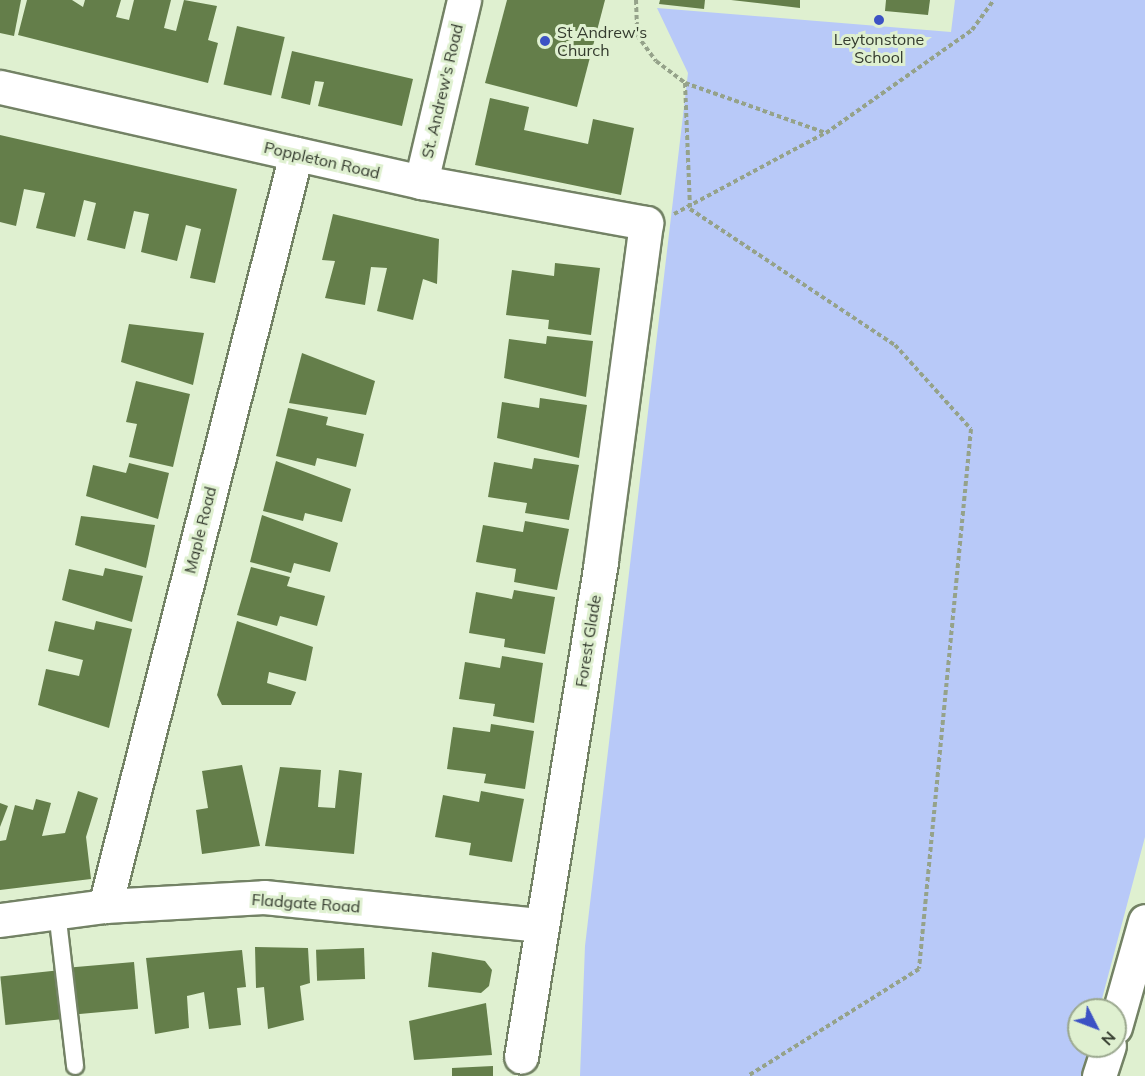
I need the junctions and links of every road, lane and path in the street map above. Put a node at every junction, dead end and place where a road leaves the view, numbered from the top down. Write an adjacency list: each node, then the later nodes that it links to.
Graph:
1 (464, 0): 8 (street, St. Andrew's Road)
2 (636, 0): 4 (path)
3 (994, 0): 6 (path)
4 (685, 82): 6 (path); 9 (path)
5 (0, 87): 7 (street, Poppleton Road)
6 (826, 133): 9 (path)
7 (296, 154): 8 (street, Poppleton Road); 11 (street, Maple Road)
8 (421, 182): 10 (street, Poppleton Road)
9 (690, 209): 20 (path)
10 (646, 223): 15 (street, Forest Glade)
11 (105, 906): 12 (street, Fladgate Road); 15 (street, Fladgate Road)
12 (57, 912): 13 (street, Fladgate Road); 19 (lane)
13 (0, 920)
14 (1145, 921): 16 (street)
15 (541, 925): 17 (street, Forest Glade)
16 (1123, 998)
17 (520, 1057)
18 (1105, 1058): 21 (street)
19 (75, 1066)
20 (748, 1076)
21 (1100, 1076)

